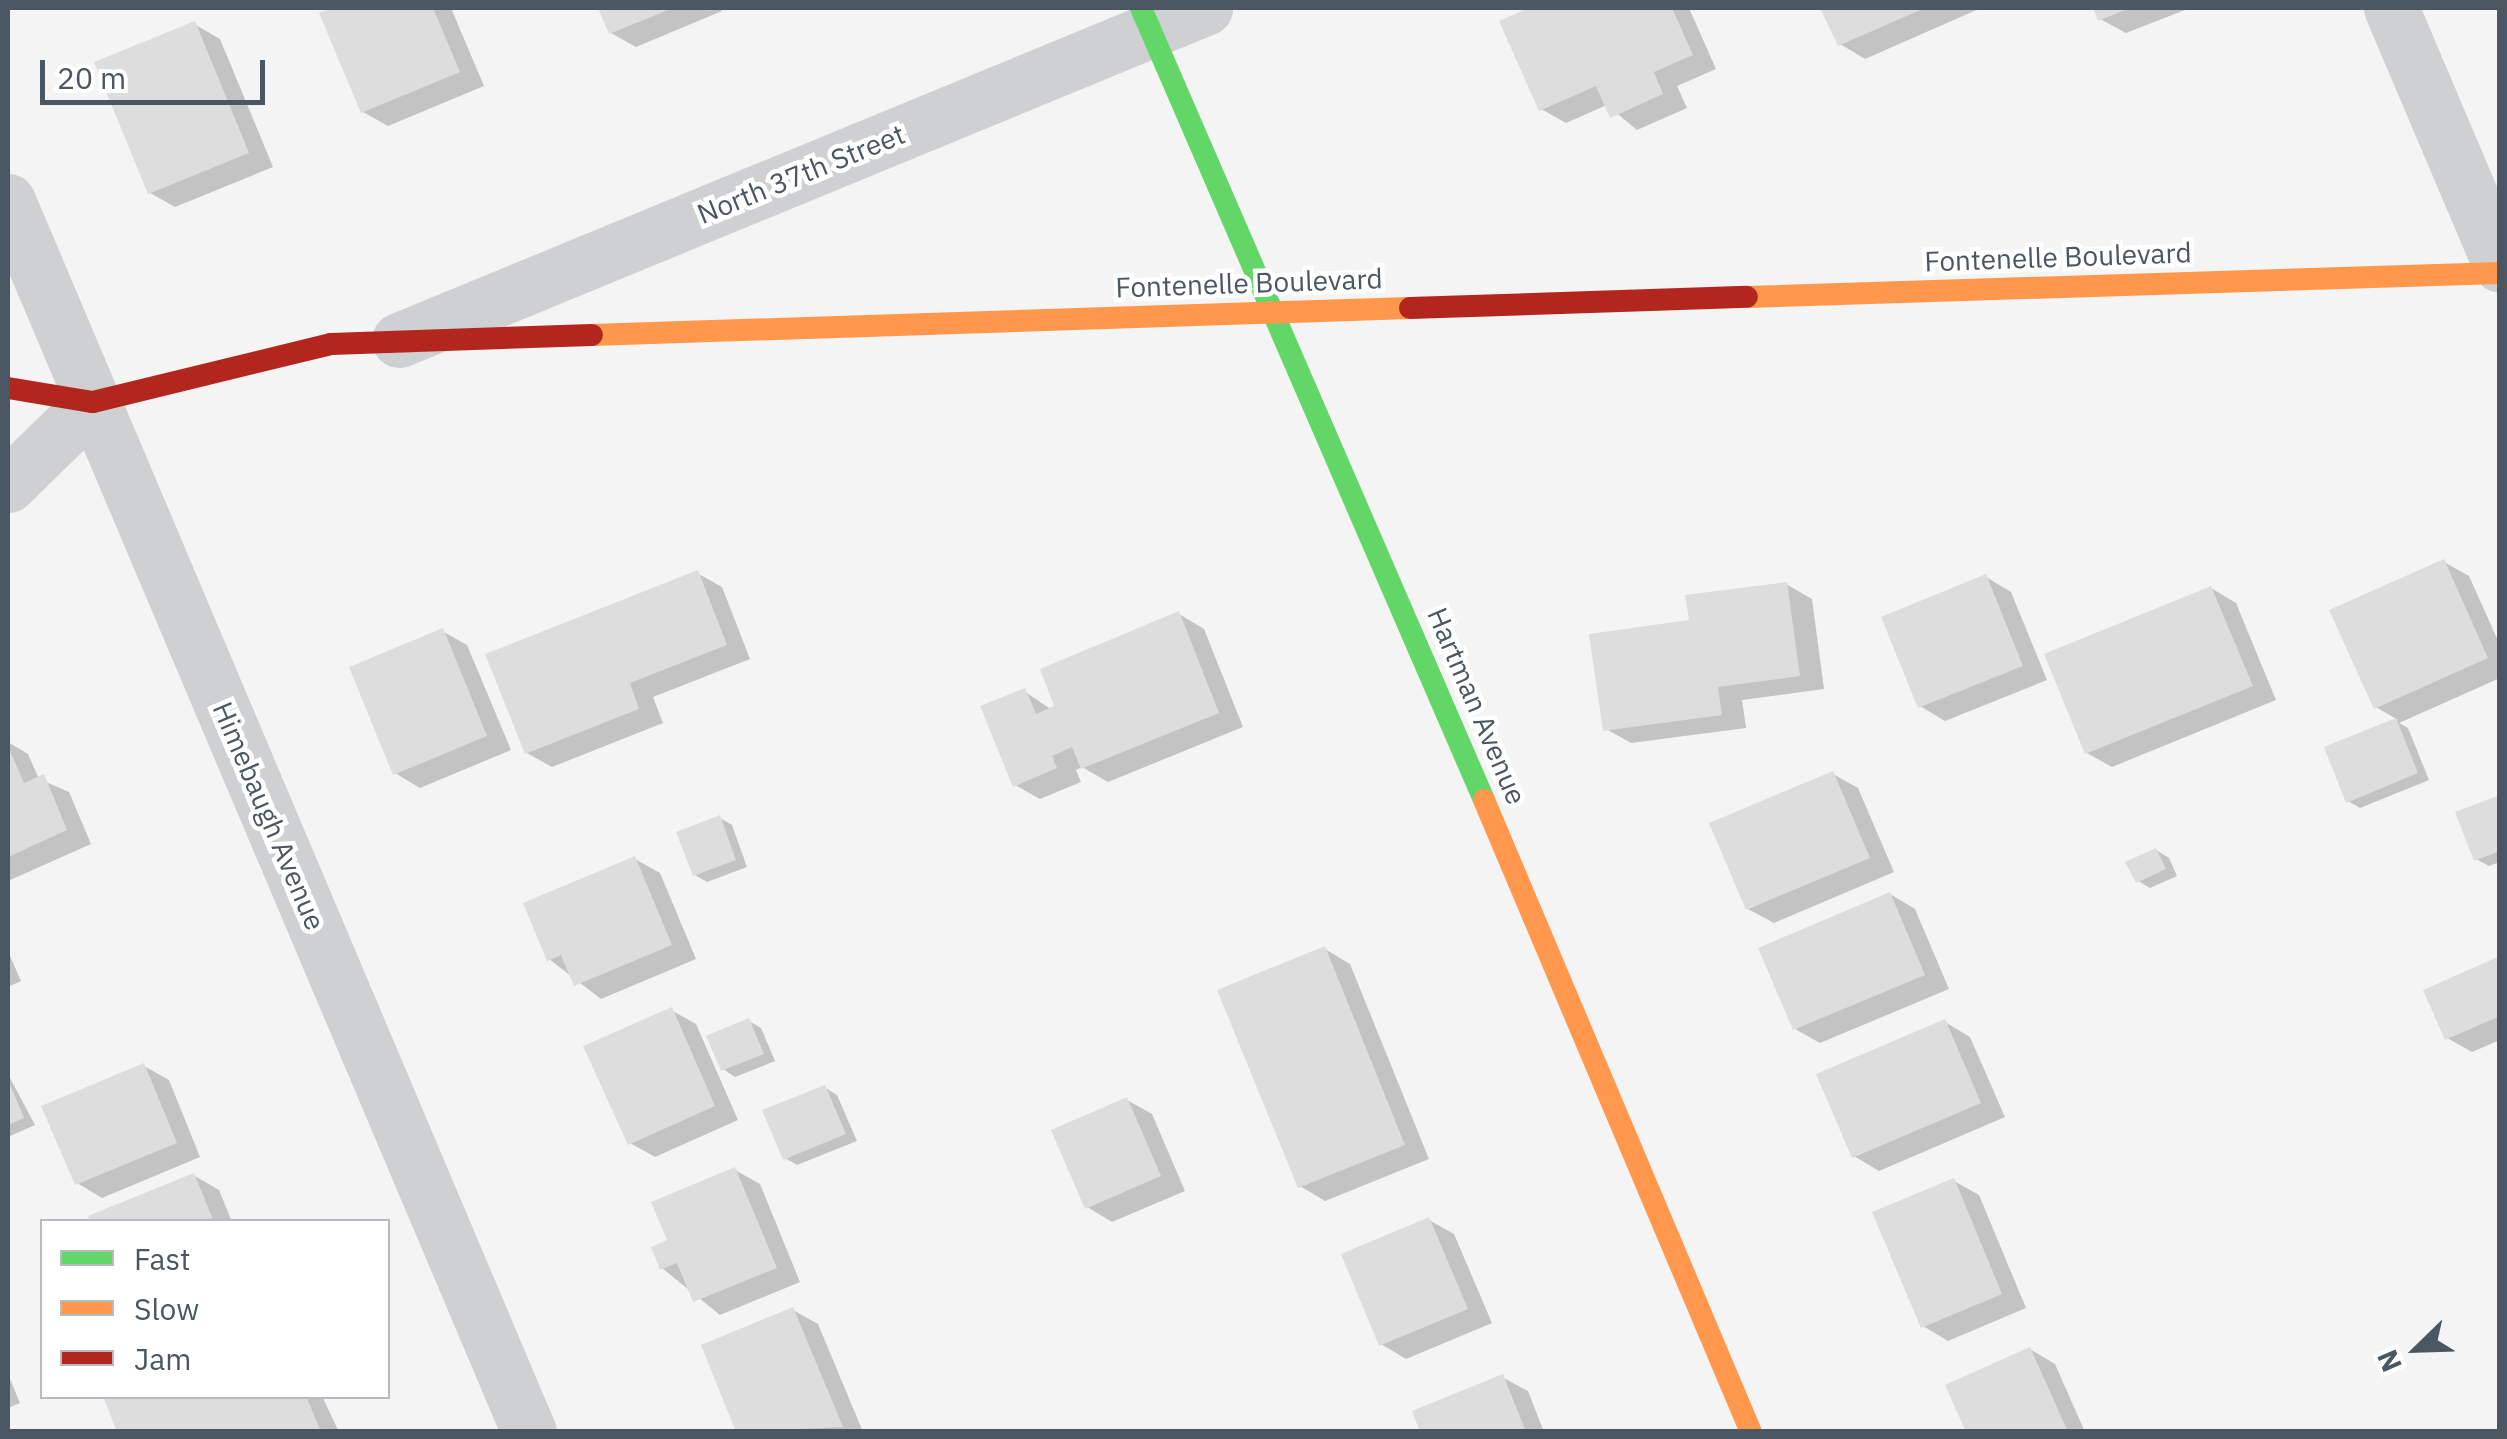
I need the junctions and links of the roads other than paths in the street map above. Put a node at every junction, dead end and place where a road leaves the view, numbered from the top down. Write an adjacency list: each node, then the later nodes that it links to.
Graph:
1 (1205, 8): 3 (street, North 37th Street)
2 (2391, 8): 5 (street)
3 (1146, 19): 7 (main road, Hartman Avenue); 8 (street, North 37th Street)
4 (8, 201): 10 (street, Himebaugh Avenue)
5 (2500, 265)
6 (2500, 273): 7 (main road, Fontenelle Boulevard)
7 (1278, 312): 8 (main road, Fontenelle Boulevard); 13 (main road, Hartman Avenue)
8 (397, 340): 10 (main road, Fontenelle Boulevard)
9 (8, 388): 10 (main road, Fontenelle Boulevard)
10 (93, 402): 11 (street); 12 (street, Himebaugh Avenue)
11 (8, 485)
12 (529, 1432)
13 (1751, 1432)

